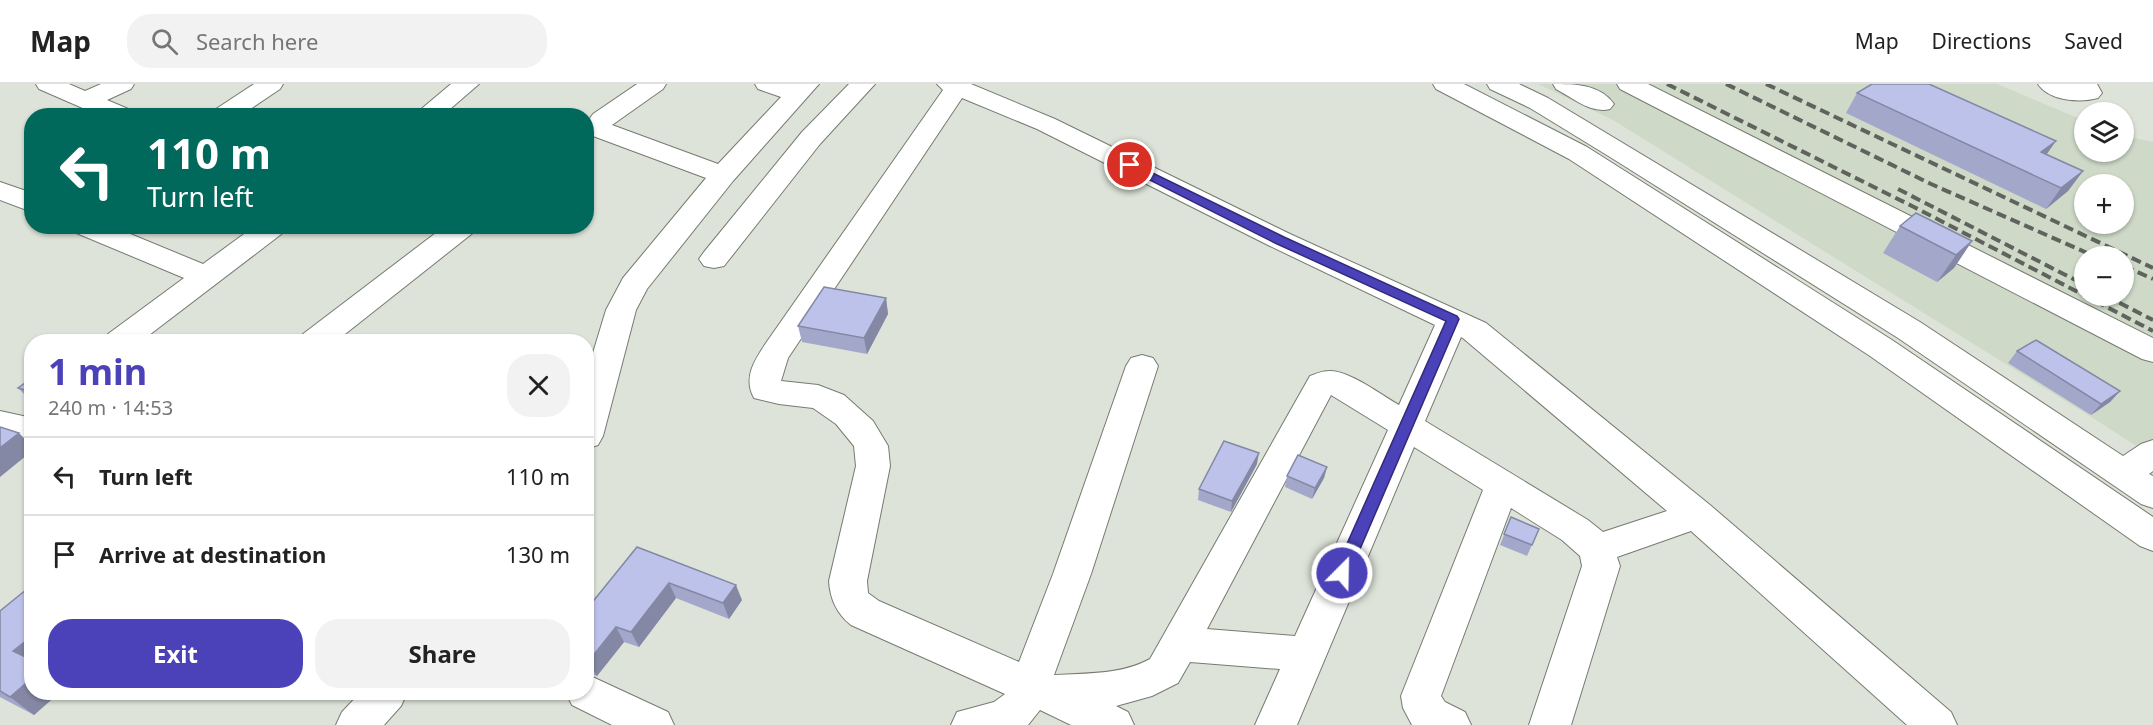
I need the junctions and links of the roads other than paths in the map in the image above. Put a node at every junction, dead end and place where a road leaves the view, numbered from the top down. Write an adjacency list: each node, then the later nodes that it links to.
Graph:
1 (48, 84): 16 (street)
2 (122, 84): 16 (street)
3 (271, 84): 19 (street)
4 (467, 84): 20 (street)
5 (654, 84): 21 (street)
6 (767, 84): 15 (street)
7 (863, 84): 27 (street)
8 (1445, 84): 43 (street)
9 (1499, 84): 39 (street)
10 (1565, 84): 17 (street)
11 (1629, 84): 32 (street)
12 (2050, 84): 13 (street)
13 (2081, 84)
14 (953, 86): 29 (street); 49 (street)
15 (802, 89): 21 (street)
16 (87, 99): 18 (street)
17 (1601, 104)
18 (107, 108)
19 (234, 108)
20 (436, 108)
21 (723, 175): 34 (street)
22 (0, 190): 23 (street)
23 (24, 200)
24 (103, 234): 28 (street)
25 (263, 234): 28 (street)
26 (454, 234): 31 (street)
27 (714, 259)
28 (205, 276): 30 (street)
29 (1453, 319): 36 (street); 42 (street)
30 (129, 334)
31 (324, 334)
32 (2153, 351)
33 (1142, 366): 49 (street)
34 (594, 407)
35 (0, 423): 37 (street)
36 (1406, 428): 40 (street); 45 (street); 46 (street)
37 (24, 429)
38 (2153, 453): 39 (street)
39 (2123, 474): 41 (street)
40 (1502, 486): 44 (street); 54 (street)
41 (2153, 494)
42 (1697, 515): 44 (street); 56 (street)
43 (2153, 536)
44 (1597, 549): 55 (street)
45 (1179, 644): 46 (street); 49 (street)
46 (1307, 654): 53 (street)
47 (594, 696): 51 (street)
48 (380, 700): 50 (street)
49 (1014, 709): 52 (street)
50 (357, 725)
51 (653, 725)
52 (1113, 725)
53 (1276, 725)
54 (1450, 725)
55 (1550, 725)
56 (1936, 725)

